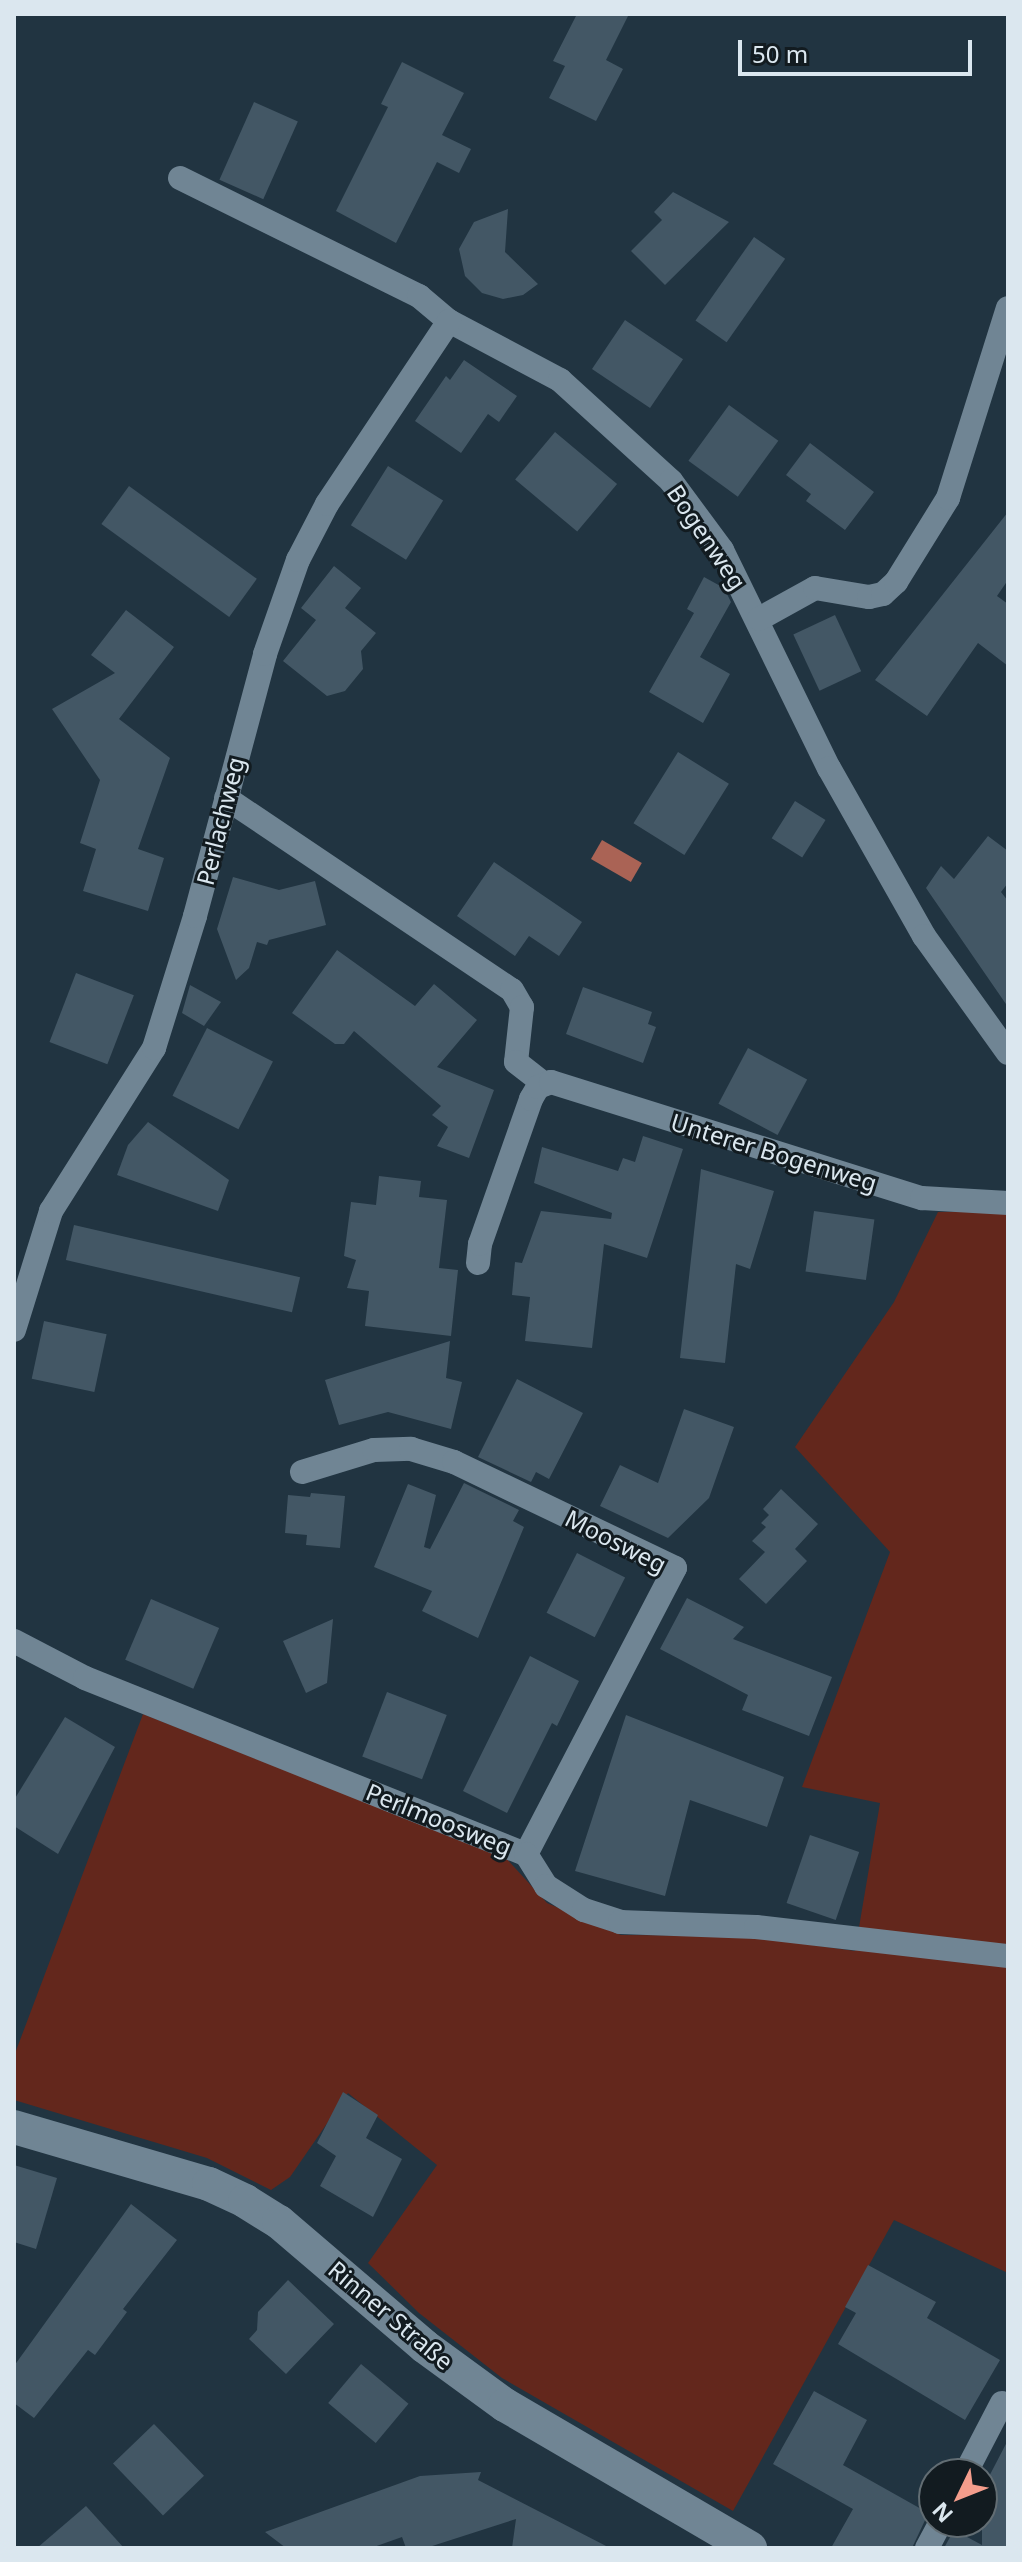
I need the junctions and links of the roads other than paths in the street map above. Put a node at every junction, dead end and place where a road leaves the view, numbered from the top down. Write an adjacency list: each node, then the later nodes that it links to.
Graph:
1 (180, 178): 3 (street, Bogenweg)
2 (1008, 308): 4 (street)
3 (449, 321): 4 (street, Bogenweg); 5 (street, Perlachweg)
4 (759, 619): 6 (street, Bogenweg)
5 (226, 798): 7 (street, Unterer Bogenweg); 10 (street, Perlachweg)
6 (1008, 1053)
7 (544, 1084): 8 (street, Unterer Bogenweg); 9 (street)
8 (1008, 1203)
9 (478, 1263)
10 (14, 1330)
11 (302, 1472): 13 (street, Moosweg)
12 (14, 1641): 13 (street, Perlmoosweg)
13 (526, 1854): 14 (street, Perlmoosweg)
14 (1008, 1956)
15 (14, 2127): 18 (main road, Rinner Straße)
16 (1002, 2403): 17 (street)
17 (973, 2458)
18 (750, 2548)

